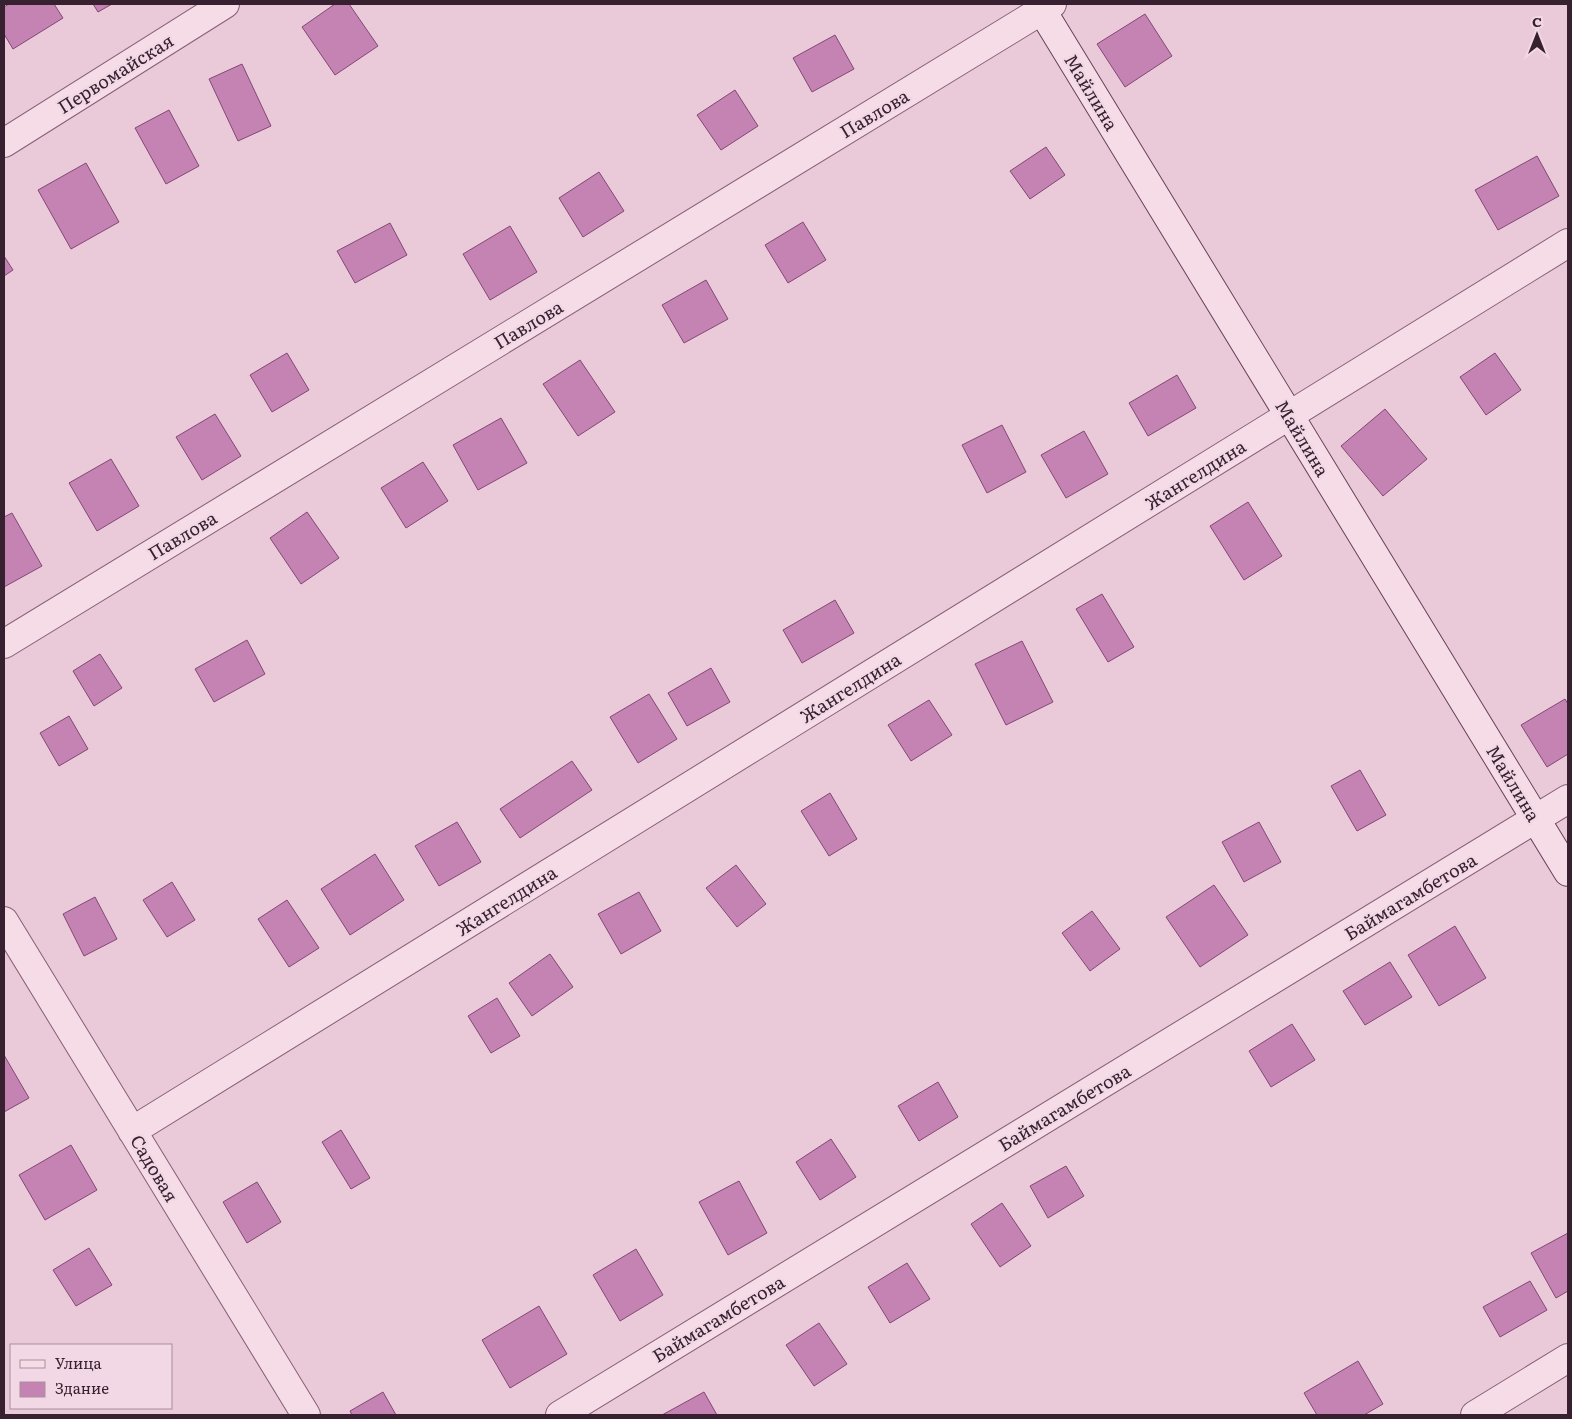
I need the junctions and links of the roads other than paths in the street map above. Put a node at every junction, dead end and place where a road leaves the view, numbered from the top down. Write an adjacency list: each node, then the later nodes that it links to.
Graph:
1 (226, 4): 3 (street, Первомайская)
2 (1044, 6): 5 (street, Майлина); 6 (street, Павлова)
3 (4, 143)
4 (1568, 243): 5 (street, Жангелдина)
5 (1290, 416): 8 (street, Майлина); 11 (street, Жангелдина)
6 (4, 644)
7 (1568, 799): 8 (street, Баймагамбетова)
8 (1536, 819): 9 (street, Майлина); 14 (street, Баймагамбетова)
9 (1568, 872)
10 (4, 921): 11 (street, Садовая)
11 (132, 1131): 13 (street, Садовая)
12 (1568, 1358): 15 (street)
13 (306, 1415)
14 (560, 1415)
15 (1475, 1415)

